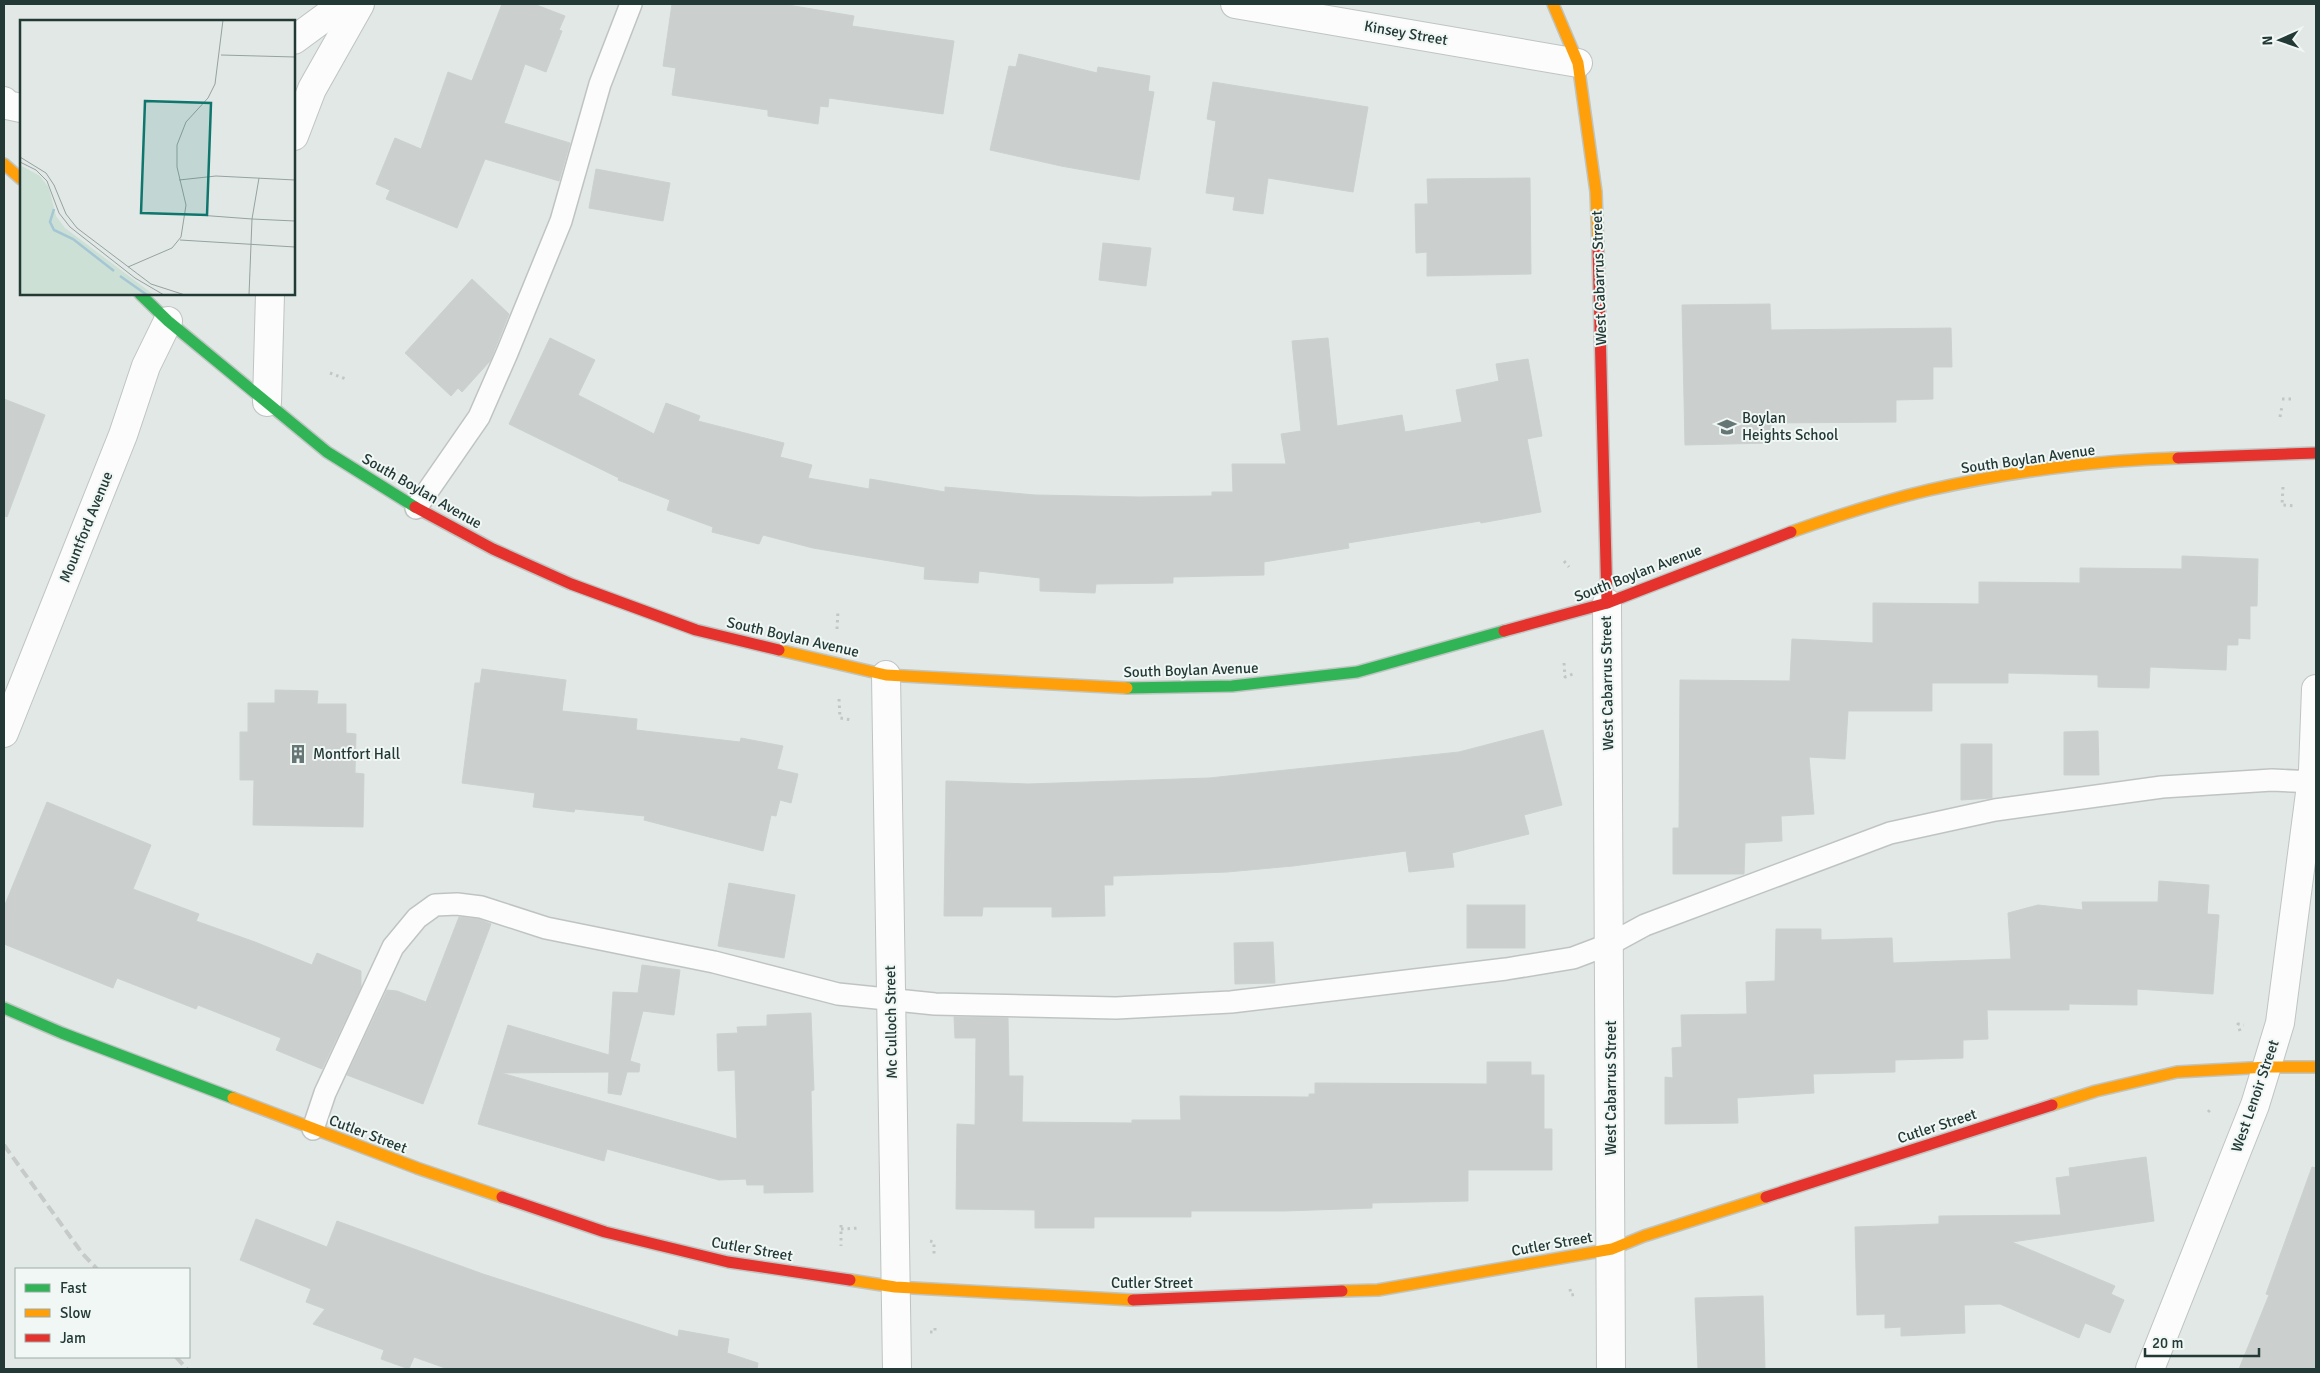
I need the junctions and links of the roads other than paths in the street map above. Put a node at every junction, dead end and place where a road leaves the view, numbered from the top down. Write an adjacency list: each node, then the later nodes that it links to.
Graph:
1 (343, 4): 6 (street)
2 (360, 4): 10 (street)
3 (631, 4): 18 (lane)
4 (1235, 4): 7 (street, Kinsey Street)
5 (1553, 4): 7 (street, West Cabarrus Street)
6 (295, 39)
7 (1578, 62): 19 (street, West Cabarrus Street)
8 (4, 101): 9 (street)
9 (20, 108)
10 (295, 133)
11 (4, 164): 12 (street)
12 (20, 178)
13 (141, 295): 15 (street, South Boylan Avenue)
14 (270, 295): 16 (street)
15 (168, 321): 16 (street, South Boylan Avenue); 22 (street, Mountford Avenue)
16 (267, 402): 18 (street, South Boylan Avenue)
17 (2316, 453): 19 (street, South Boylan Avenue)
18 (416, 508): 20 (street, South Boylan Avenue)
19 (1606, 603): 20 (street, South Boylan Avenue); 24 (street, West Cabarrus Street)
20 (886, 675): 25 (street, Mc Culloch Street)
21 (2316, 689): 23 (street, West Lenoir Street)
22 (4, 733)
23 (2314, 782): 24 (lane); 27 (street, West Lenoir Street)
24 (1610, 944): 25 (lane); 30 (street, West Cabarrus Street)
25 (891, 999): 29 (lane); 31 (street, Mc Culloch Street)
26 (4, 1008): 29 (street, Cutler Street)
27 (2268, 1067): 28 (street, Cutler Street); 30 (street, Cutler Street); 34 (street, West Lenoir Street)
28 (2316, 1067)
29 (313, 1129): 31 (street, Cutler Street)
30 (1612, 1248): 31 (street, Cutler Street); 33 (street, West Cabarrus Street)
31 (895, 1287): 32 (street, Mc Culloch Street)
32 (897, 1369)
33 (1612, 1369)
34 (2150, 1369)

